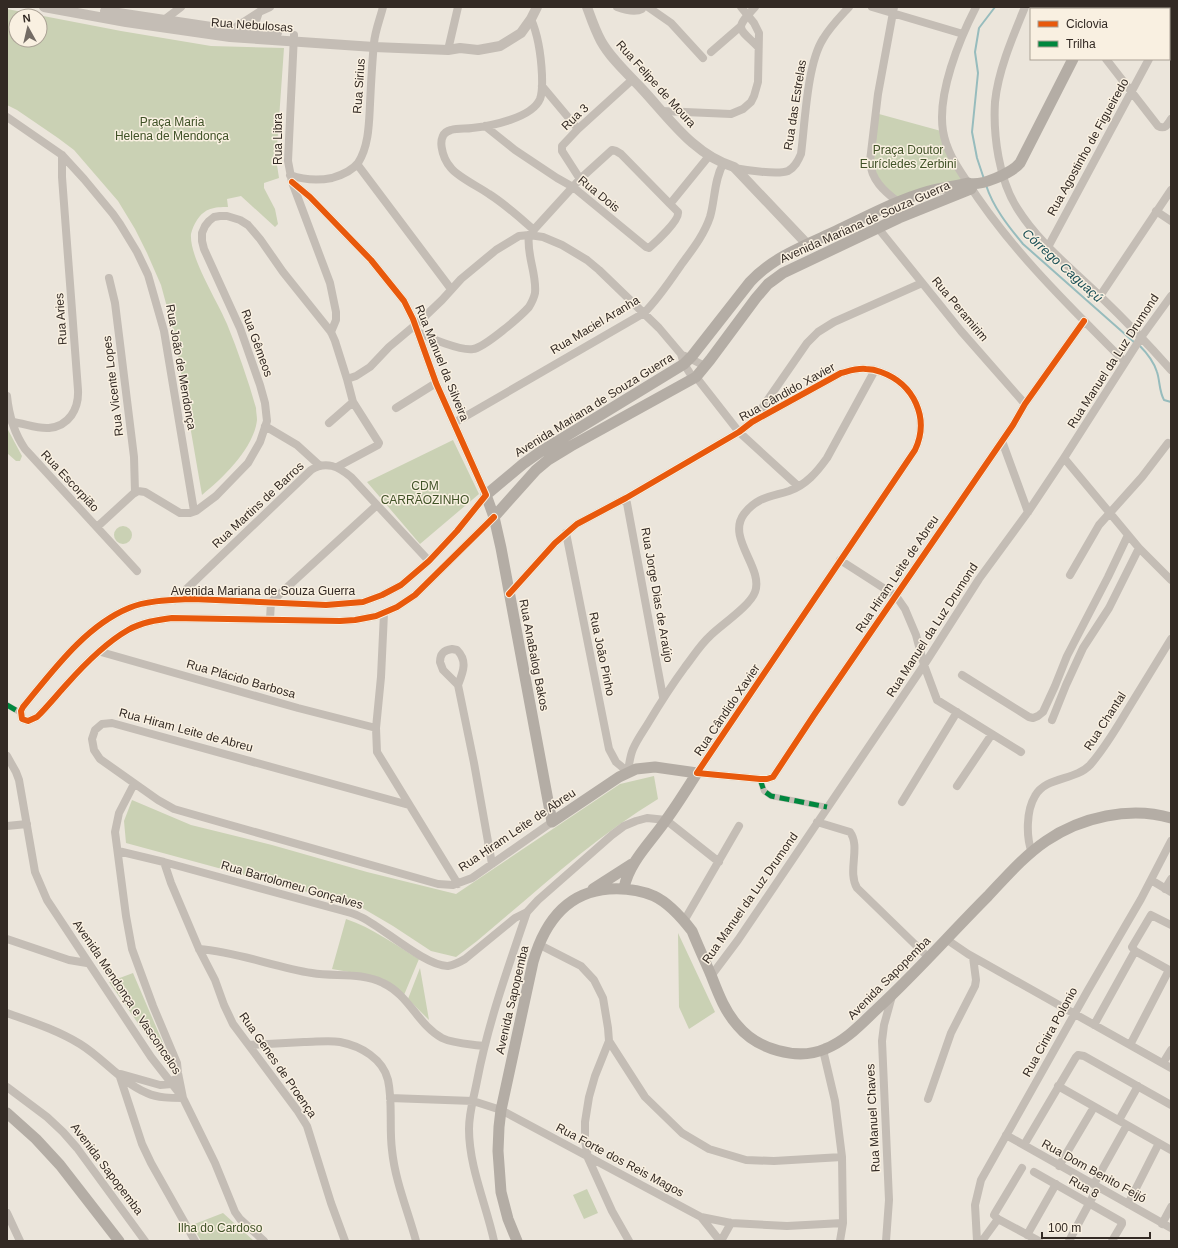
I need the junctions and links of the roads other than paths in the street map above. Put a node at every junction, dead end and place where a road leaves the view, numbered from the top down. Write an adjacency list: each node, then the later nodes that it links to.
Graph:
1 (44, 7): 22 (street, Rua Nebulosas)
2 (79, 7): 22 (street, Rua Nebulosas)
3 (181, 7): 22 (street)
4 (270, 7): 19 (street)
5 (383, 7): 28 (street, Rua Sirius)
6 (458, 7): 29 (street)
7 (537, 7): 21 (street, Rua Nebulosas)
8 (587, 7): 36 (street, Rua Felipe de Moura)
9 (617, 7): 10 (street)
10 (642, 7)
11 (648, 7): 32 (street)
12 (741, 7): 20 (street)
13 (755, 7): 20 (street)
14 (849, 7): 48 (street, Rua das Estrelas)
15 (872, 7): 18 (street)
16 (976, 7): 25 (street)
17 (1025, 7): 49 (street)
18 (893, 10): 25 (street); 56 (street)
19 (259, 12): 24 (street); 26 (street)
20 (748, 16): 23 (street); 30 (street)
21 (531, 19): 29 (street, Rua Nebulosas); 37 (street)
22 (163, 24): 24 (street, Rua Nebulosas)
23 (741, 26): 30 (street); 31 (street)
24 (230, 34): 26 (street, Rua Nebulosas)
25 (962, 34): 52 (street)
26 (252, 35): 27 (street, Rua Nebulosas)
27 (294, 38): 28 (street, Rua Nebulosas); 50 (street, Rua Libra)
28 (374, 43): 29 (street, Rua Nebulosas); 46 (street, Rua Sirius)
29 (448, 47)
30 (758, 47): 39 (street)
31 (711, 52)
32 (703, 58)
33 (1072, 60): 49 (main road)
34 (1107, 60): 38 (street)
35 (1148, 60): 38 (street, Rua Agostinho de Figueiredo)
36 (633, 79): 39 (street, Rua Felipe de Moura); 43 (street, Rua 3)
37 (542, 86): 42 (street); 43 (street)
38 (1132, 92): 41 (street); 62 (street, Rua Agostinho de Figueiredo)
39 (662, 111): 45 (street, Rua Felipe de Moura)
40 (7, 117): 44 (street, Rua João de Mendonça)
41 (1171, 119)
42 (485, 126): 53 (street, Rua Dois); 60 (street)
43 (578, 129): 51 (street, Rua 3)
44 (62, 155): 85 (street, Rua Aries); 101 (street, Rua João de Mendonça)
45 (709, 156): 47 (street, Rua Felipe de Moura); 55 (street)
46 (357, 164): 50 (street); 65 (street)
47 (723, 164): 48 (street, Rua das Estrelas); 68 (street, Rua Maciel Aranha)
48 (734, 167): 61 (street)
49 (1001, 176): 52 (main road); 62 (street)
50 (291, 178): 70 (street, Rua Manuel da Silveira); 71 (street, Rua Libra)
51 (580, 179): 53 (street); 55 (street)
52 (973, 185): 56 (main road, Avenida Mariana de Souza Guerra); 56 (main road, Avenida Mariana de Souza Guerra); 69 (street)
53 (573, 187): 55 (street, Rua Dois); 60 (street)
54 (1171, 190): 57 (street)
55 (670, 204)
56 (896, 209): 59 (main road, Avenida Mariana de Souza Guerra); 61 (main road, Avenida Mariana de Souza Guerra)
57 (1156, 211): 58 (street); 66 (street)
58 (1171, 221)
59 (878, 228): 64 (street, Rua Peramirim); 75 (main road, Avenida Mariana de Souza Guerra)
60 (531, 232): 65 (street); 68 (street); 70 (street)
61 (807, 244): 73 (main road, Avenida Mariana de Souza Guerra)
62 (1048, 247): 66 (street)
63 (108, 278): 97 (street, Rua Vicente Lopes)
64 (922, 283): 83 (street, Rua Peramirim); 86 (street)
65 (452, 289): 70 (street)
66 (1100, 296): 72 (street)
67 (1171, 296): 72 (street, Rua Manuel da Luz Drumond)
68 (644, 313): 73 (street); 88 (street, Rua Maciel Aranha)
69 (1084, 321): 74 (street); 83 (street, Rua Hiram Leite de Abreu)
70 (416, 328): 79 (street); 80 (street, Rua Manuel da Silveira)
71 (331, 332): 79 (street); 89 (street, Rua Gêmeos)
72 (1140, 339): 74 (street, Rua Manuel da Luz Drumond); 77 (street)
73 (685, 359): 75 (street); 78 (street); 98 (main road, Avenida Mariana de Souza Guerra)
74 (1125, 362): 93 (street, Rua Manuel da Luz Drumond)
75 (705, 366): 78 (main road, Avenida Mariana de Souza Guerra)
76 (875, 370): 86 (street, Rua Cândido Xavier); 96 (street); 109 (street, Rua Cândido Xavier)
77 (1171, 370)
78 (694, 377): 90 (street); 104 (main road, Avenida Mariana de Souza Guerra)
79 (348, 378): 82 (street)
80 (436, 383): 84 (street); 88 (street, Rua Manuel da Silveira)
81 (7, 396): 85 (street, Rua Escorpião)
82 (353, 402): 87 (street); 95 (street)
83 (1026, 404): 91 (street, Rua Hiram Leite de Abreu)
84 (396, 408)
85 (12, 422): 105 (street, Rua Escorpião)
86 (752, 422): 90 (street, Rua Cândido Xavier)
87 (329, 423)
88 (454, 423): 98 (street, Rua Manuel da Silveira)
89 (265, 426): 94 (street); 101 (street, Rua Gêmeos)
90 (739, 432): 96 (street); 99 (street, Rua Cândido Xavier)
91 (1002, 441): 102 (street); 115 (street, Rua Hiram Leite de Abreu)
92 (1168, 443): 103 (street)
93 (1064, 458): 102 (street, Rua Manuel da Luz Drumond); 103 (street)
94 (319, 466): 95 (street, Rua Martins de Barros); 116 (street, Rua Martins de Barros)
95 (337, 467): 100 (street)
96 (798, 486): 125 (street)
97 (136, 492): 101 (street); 105 (street)
98 (486, 495): 104 (main road, Rua AnaBalog Bakos); 110 (street, Avenida Mariana de Souza Guerra)
99 (626, 498): 106 (street, Rua Cândido Xavier); 125 (street, Rua Jorge Dias de Araújo)
100 (377, 505): 110 (street); 117 (street)
101 (194, 512)
102 (1028, 512): 122 (street, Rua Manuel da Luz Drumond)
103 (1110, 513): 107 (street); 112 (street)
104 (494, 517): 114 (main road, Rua AnaBalog Bakos); 118 (street, Avenida Mariana de Souza Guerra)
105 (97, 527): 111 (street, Rua Escorpião)
106 (566, 533): 114 (street, Rua Cândido Xavier); 134 (street, Rua João Pinho)
107 (1128, 535): 108 (street); 123 (street)
108 (1139, 548): 113 (street); 129 (street)
109 (840, 560): 115 (street); 135 (street, Rua Cândido Xavier)
110 (429, 561): 117 (street, Avenida Mariana de Souza Guerra)
111 (137, 570)
112 (1070, 575)
113 (1169, 575)
114 (509, 594): 144 (main road, Rua AnaBalog Bakos)
115 (896, 596): 122 (street); 136 (street, Rua Hiram Leite de Abreu)
116 (175, 600): 117 (street, Avenida Mariana de Souza Guerra); 128 (street, Avenida Mariana de Souza Guerra)
117 (271, 602): 119 (street)
118 (384, 613): 119 (street, Avenida Mariana de Souza Guerra); 130 (street)
119 (270, 619): 121 (street, Avenida Mariana de Souza Guerra)
120 (1171, 639): 151 (street, Rua Chantal)
121 (101, 652): 128 (street, Avenida Mariana de Souza Guerra); 130 (street, Rua Plácido Barbosa)
122 (924, 665): 127 (street); 141 (street, Rua Manuel da Luz Drumond)
123 (962, 674)
124 (458, 685): 155 (street)
125 (663, 697): 134 (street)
126 (7, 705): 128 (street)
127 (957, 712): 131 (street); 139 (street)
128 (21, 713)
129 (1052, 720)
130 (376, 728): 140 (street)
131 (992, 734): 132 (street); 138 (street)
132 (1021, 752)
133 (7, 756): 146 (street, Avenida Mendonça e Vasconcelos)
134 (628, 772): 135 (main road, Rua Hiram Leite de Abreu); 144 (main road, Rua Hiram Leite de Abreu)
135 (697, 773): 136 (street, Rua Hiram Leite de Abreu); 143 (main road, Rua Cândido Xavier)
136 (760, 779): 141 (street)
137 (134, 784): 140 (street, Rua Hiram Leite de Abreu); 150 (street); 158 (street, Rua Hiram Leite de Abreu)
138 (957, 786)
139 (902, 802)
140 (409, 805): 158 (street)
141 (828, 806): 145 (street, Rua Manuel da Luz Drumond)
142 (1171, 818): 151 (main road, Avenida Sapopemba)
143 (666, 820): 153 (main road, Rua Cândido Xavier); 154 (street); 162 (street, Avenida Sapopemba)
144 (552, 822): 155 (street, Rua Hiram Leite de Abreu)
145 (817, 822): 170 (street); 174 (street, Rua Manuel da Luz Drumond)
146 (27, 824): 147 (street); 172 (street, Avenida Mendonça e Vasconcelos)
147 (7, 826)
148 (739, 826): 154 (street)
149 (1171, 841): 157 (street, Rua Cinira Polonio)
150 (118, 851): 152 (street, Rua Bartolomeu Gonçalves); 187 (street)
151 (1032, 853): 166 (main road, Avenida Sapopemba)
152 (164, 862): 162 (street, Rua Bartolomeu Gonçalves); 168 (street, Rua Genes de Proença)
153 (634, 862): 159 (main road, Rua Cândido Xavier); 161 (main road)
154 (719, 862): 163 (street)
155 (492, 864): 158 (street, Rua Hiram Leite de Abreu)
156 (1171, 879): 160 (street)
157 (1151, 880): 160 (street); 177 (street, Rua Cinira Polonio)
158 (458, 884)
159 (624, 888): 161 (main road, Avenida Sapopemba); 163 (main road, Avenida Sapopemba)
160 (1168, 890)
161 (587, 892): 167 (main road, Avenida Sapopemba)
162 (527, 912): 182 (street, Avenida Sapopemba)
163 (684, 921): 174 (main road, Avenida Sapopemba)
164 (1171, 925): 169 (street)
165 (7, 939): 172 (street)
166 (946, 939): 170 (main road, Avenida Sapopemba); 171 (street)
167 (538, 944): 179 (street); 199 (main road, Avenida Sapopemba)
168 (199, 949): 180 (street, Rua Genes de Proença); 182 (street)
169 (1136, 951): 173 (street); 178 (street)
170 (928, 957): 175 (main road, Avenida Sapopemba)
171 (974, 957): 177 (street); 195 (street)
172 (87, 963): 189 (street, Avenida Mendonça e Vasconcelos)
173 (1170, 970): 181 (street)
174 (711, 976): 183 (main road, Avenida Sapopemba)
175 (892, 995): 183 (main road, Avenida Sapopemba); 239 (street, Rua Manuel Chaves)
176 (7, 1013): 188 (street)
177 (1074, 1014): 178 (street); 203 (street, Rua Cinira Polonio)
178 (1094, 1025): 181 (street)
179 (609, 1041): 207 (street); 208 (street)
180 (249, 1045): 194 (street); 232 (street, Rua Genes de Proença)
181 (1130, 1045): 185 (street)
182 (484, 1046): 196 (street, Avenida Sapopemba)
183 (823, 1050): 208 (street)
184 (1171, 1050): 185 (street)
185 (1163, 1063): 186 (street)
186 (1171, 1068)
187 (178, 1073): 189 (street); 193 (street)
188 (119, 1074): 189 (street); 193 (street); 230 (street)
189 (172, 1084): 193 (street, Avenida Mendonça e Vasconcelos)
190 (1058, 1086): 191 (street); 198 (street); 205 (street)
191 (1138, 1086): 197 (street); 201 (street)
192 (7, 1088): 229 (street, Avenida Sapopemba)
193 (183, 1098): 231 (street, Avenida Mendonça e Vasconcelos)
194 (390, 1098): 196 (street, Rua Forte dos Reis Magos); 233 (street)
195 (928, 1099)
196 (473, 1101): 199 (street, Rua Forte dos Reis Magos); 234 (street, Avenida Sapopemba)
197 (1171, 1105)
198 (1094, 1107): 201 (street); 209 (street)
199 (501, 1110): 207 (street, Rua Forte dos Reis Magos); 235 (main road, Avenida Sapopemba)
200 (7, 1113): 228 (main road)
201 (1119, 1120): 202 (street)
202 (1127, 1125): 204 (street); 213 (street)
203 (1006, 1135): 205 (street, Rua Dom Benito Feijó); 240 (street, Rua Cinira Polonio)
204 (1159, 1143): 206 (street); 215 (street)
205 (1024, 1145): 209 (street, Rua Dom Benito Feijó)
206 (1171, 1149)
207 (588, 1158): 218 (street, Rua Forte dos Reis Magos); 236 (street)
208 (842, 1158): 221 (street)
209 (1059, 1166): 213 (street, Rua Dom Benito Feijó)
210 (1022, 1168): 219 (street)
211 (1034, 1172): 212 (street, Rua 8)
212 (1056, 1184): 214 (street, Rua 8); 224 (street)
213 (1096, 1186): 214 (street); 215 (street, Rua Dom Benito Feijó)
214 (1089, 1203): 226 (street, Rua 8); 242 (street)
215 (1128, 1204): 222 (street, Rua Dom Benito Feijó)
216 (1171, 1207): 222 (street)
217 (7, 1213): 227 (street)
218 (701, 1217): 220 (street); 237 (street, Rua Forte dos Reis Magos)
219 (998, 1219): 224 (street); 225 (street)
220 (731, 1223): 221 (street); 237 (street)
221 (843, 1223): 238 (street)
222 (1162, 1224): 223 (street, Rua Dom Benito Feijó)
223 (1171, 1228)
224 (1027, 1235): 241 (street)
225 (984, 1239)
226 (1115, 1240)
227 (20, 1241)
228 (119, 1241)
229 (145, 1241)
230 (195, 1241)
231 (264, 1241)
232 (345, 1241)
233 (416, 1241)
234 (494, 1241)
235 (517, 1241)
236 (629, 1241)
237 (720, 1241)
238 (840, 1241)
239 (886, 1241)
240 (977, 1241)
241 (1038, 1241)
242 (1069, 1241)

